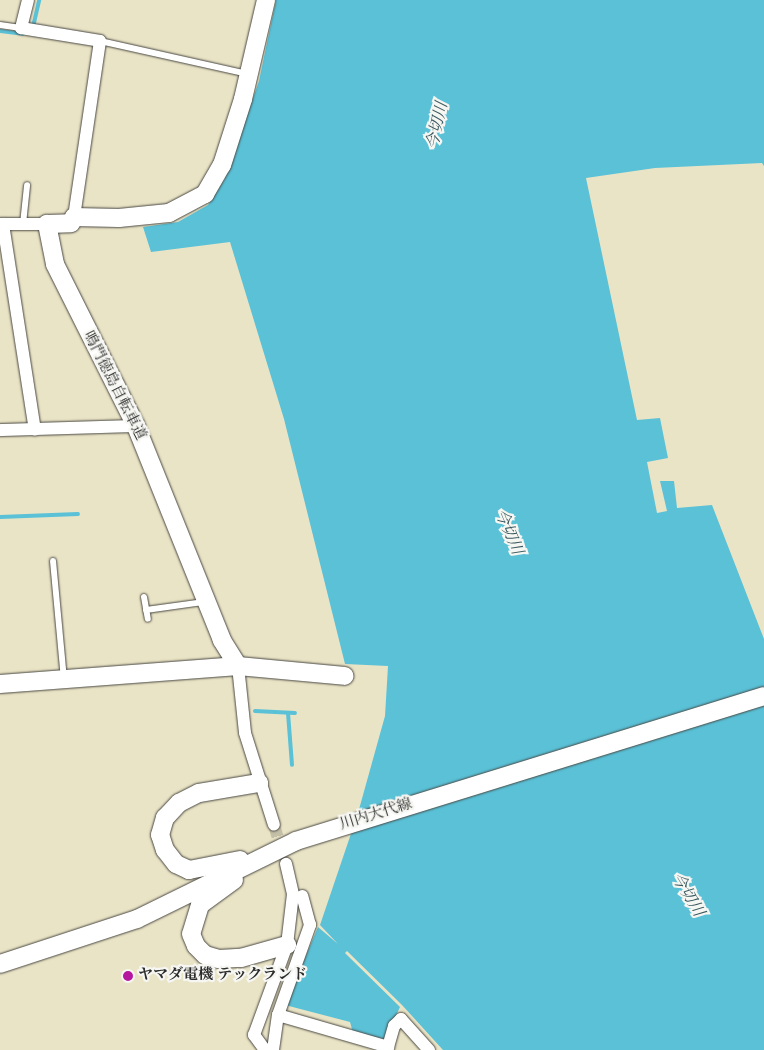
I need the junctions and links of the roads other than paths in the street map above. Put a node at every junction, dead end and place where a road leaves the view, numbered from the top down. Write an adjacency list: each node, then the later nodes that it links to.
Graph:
1 (28, 0): 4 (street)
2 (266, 0): 6 (main road)
3 (0, 24): 4 (lane)
4 (21, 28): 5 (street)
5 (100, 42): 6 (lane); 8 (street)
6 (249, 74): 8 (main road)
7 (27, 185): 10 (lane)
8 (74, 217): 11 (main road)
9 (1, 224): 10 (street); 14 (street)
10 (23, 224): 11 (street)
11 (47, 224): 12 (main road, 鳴門徳島自転車道)
12 (136, 426): 14 (street); 17 (main road, 鳴門徳島自転車道)
13 (0, 430): 14 (street)
14 (35, 430)
15 (53, 561): 22 (lane)
16 (144, 597): 18 (lane)
17 (209, 601): 18 (lane); 20 (main road, 鳴門徳島自転車道)
18 (146, 610): 19 (lane)
19 (148, 619)
20 (238, 666): 21 (main road); 22 (main road); 25 (street)
21 (345, 676)
22 (64, 679): 23 (main road)
23 (0, 684)
24 (764, 696): 27 (main road, 川内大代線)
25 (259, 783): 26 (street); 27 (main road)
26 (274, 826)
27 (268, 854): 30 (main road); 31 (main road, 川内大代線)
28 (286, 864): 30 (street)
29 (302, 896): 32 (street)
30 (287, 945): 33 (street)
31 (0, 964)
32 (278, 1014): 34 (street); 35 (street)
33 (265, 1050)
34 (273, 1050)
35 (429, 1050)

